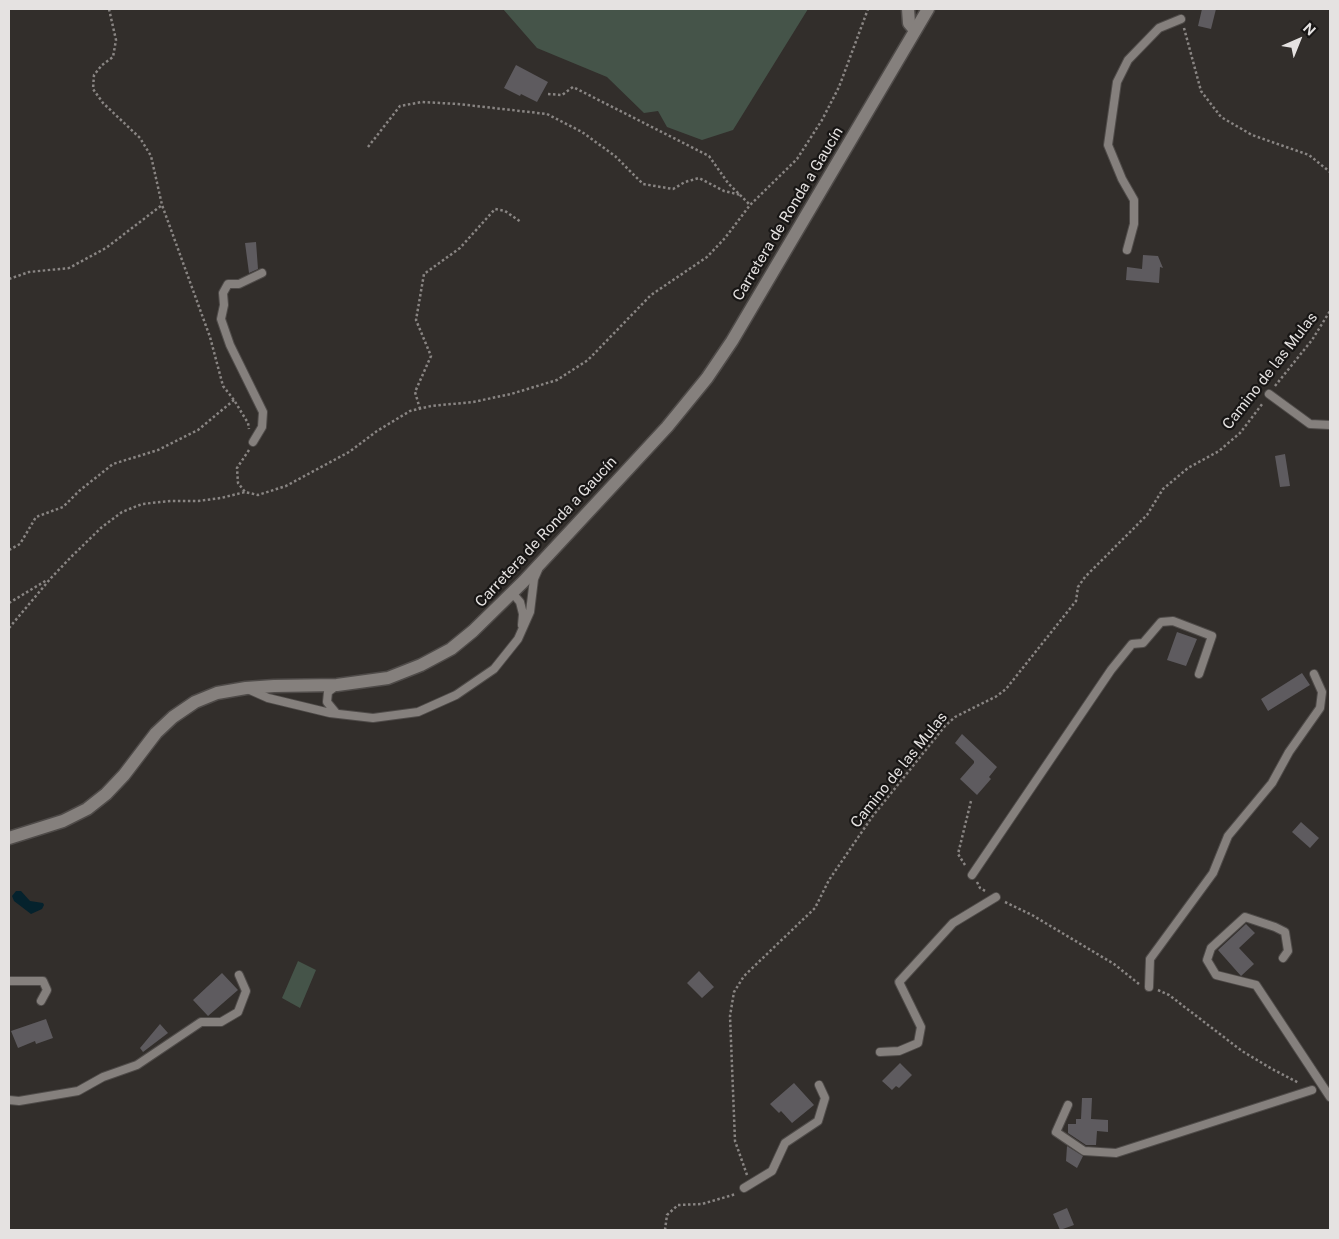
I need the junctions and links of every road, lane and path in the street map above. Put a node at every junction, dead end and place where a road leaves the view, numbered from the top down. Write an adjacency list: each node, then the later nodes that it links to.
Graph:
1 (109, 9): 11 (path)
2 (868, 9): 12 (path)
3 (908, 9): 6 (main road)
4 (928, 9): 6 (main road, Carretera de Ronda a Gaucín)
5 (1181, 19): 9 (path); 14 (lane)
6 (915, 30): 25 (main road, Carretera de Ronda a Gaucín)
7 (548, 94): 10 (path)
8 (368, 147): 10 (path)
9 (1330, 172)
10 (741, 195): 12 (path)
11 (162, 205): 16 (path); 19 (path)
12 (750, 205): 20 (path)
13 (521, 222): 20 (path)
14 (1127, 250)
15 (262, 273): 22 (lane)
16 (9, 279)
17 (1330, 311): 18 (path, Camino de las Mulas)
18 (1269, 394): 21 (lane); 51 (path, Camino de las Mulas)
19 (234, 400): 22 (path); 24 (path)
20 (420, 409): 23 (path)
21 (1330, 424)
22 (253, 442): 23 (path)
23 (245, 492): 26 (path)
24 (9, 550)
25 (541, 563): 27 (main road, Carretera de Ronda a Gaucín); 30 (lane)
26 (51, 578): 28 (path); 29 (path)
27 (510, 596): 30 (lane); 33 (main road, Carretera de Ronda a Gaucín)
28 (9, 603)
29 (9, 628)
30 (522, 632): 35 (lane)
31 (1199, 674): 38 (lane)
32 (1314, 674): 43 (lane)
33 (337, 685): 34 (main road, Carretera de Ronda a Gaucín); 35 (lane)
34 (246, 688): 35 (lane); 37 (main road, Carretera de Ronda a Gaucín)
35 (336, 713)
36 (971, 801): 38 (path)
37 (9, 838)
38 (972, 875): 39 (path)
39 (996, 897): 43 (path); 45 (lane)
40 (1283, 958): 48 (lane)
41 (239, 975): 49 (lane)
42 (9, 981): 44 (lane)
43 (1149, 987): 47 (path)
44 (41, 1001)
45 (880, 1052)
46 (818, 1085): 51 (lane)
47 (1312, 1090): 50 (lane)
48 (1330, 1097)
49 (9, 1100)
50 (1068, 1105)
51 (744, 1188): 52 (path)
52 (666, 1230)

